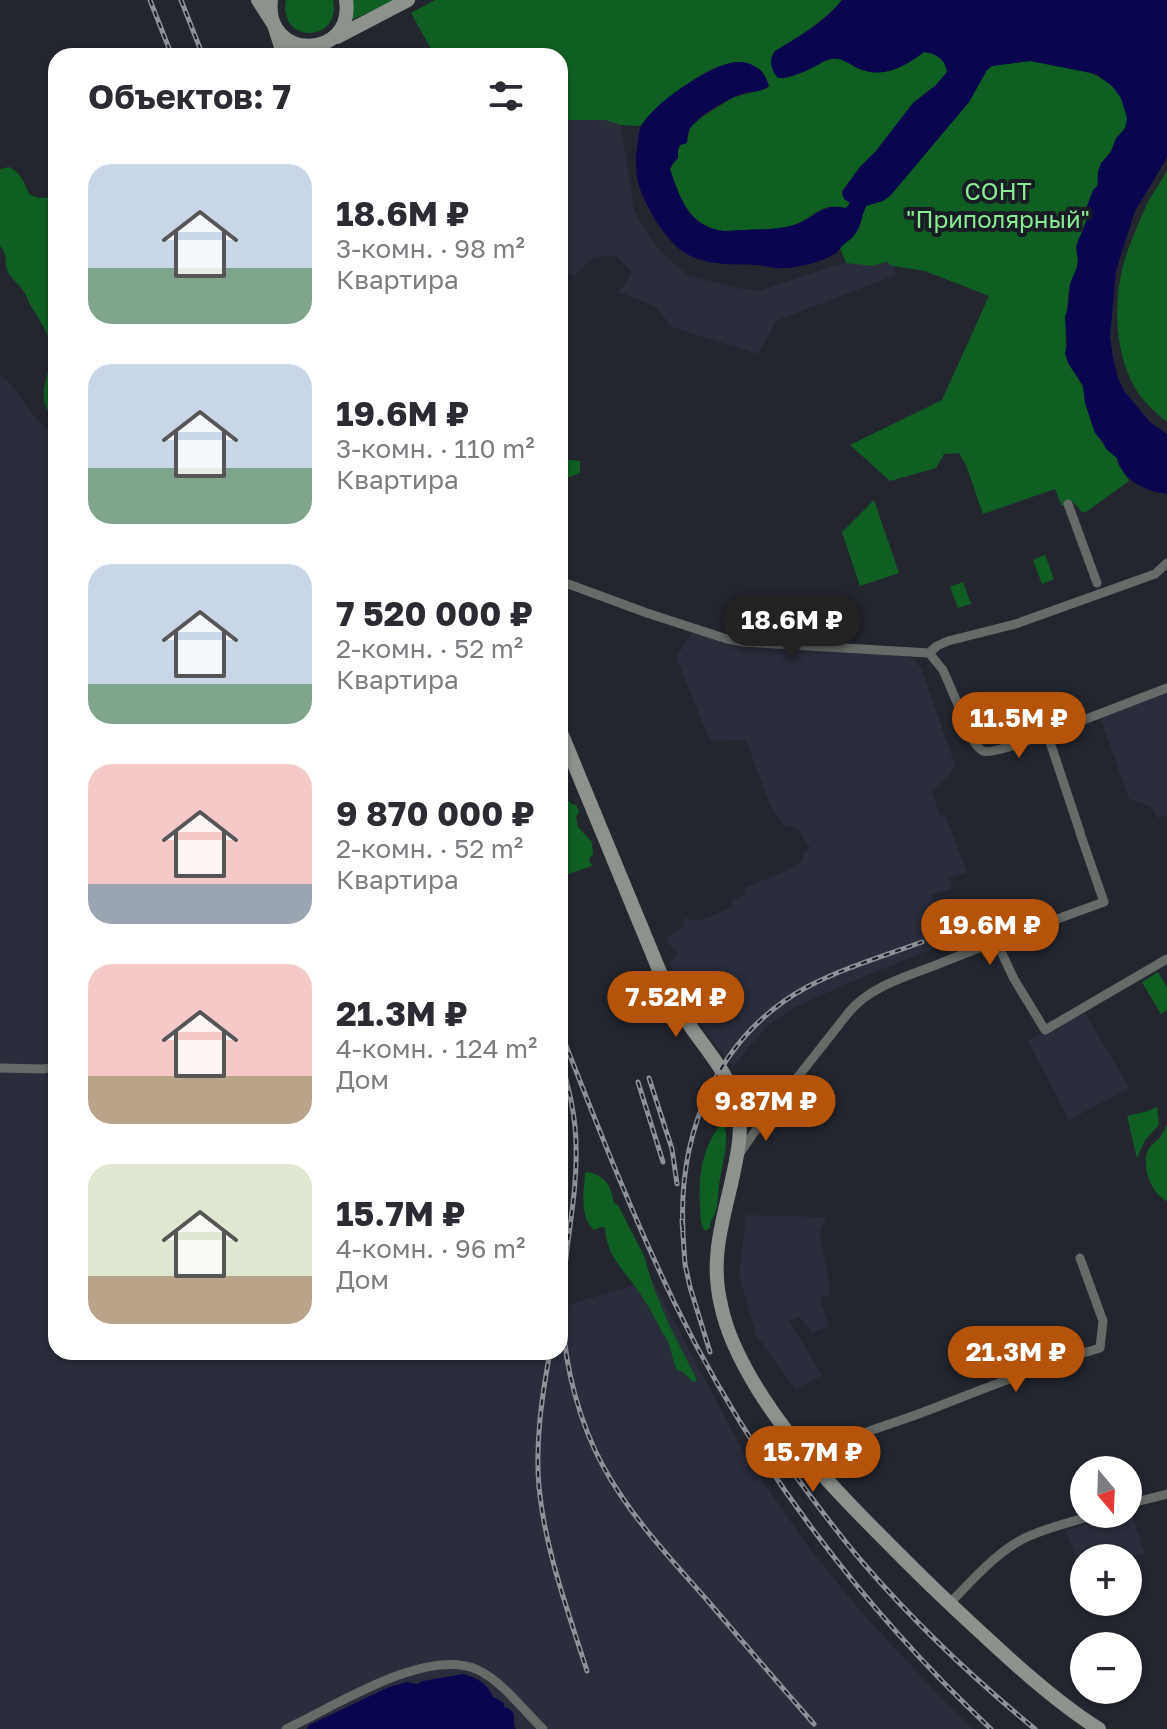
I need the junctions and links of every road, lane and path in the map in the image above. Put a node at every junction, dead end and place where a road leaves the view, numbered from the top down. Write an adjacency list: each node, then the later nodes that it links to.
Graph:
1 (257, 0): 5 (main road); 7 (main road)
2 (271, 0): 5 (main road)
3 (346, 0): 6 (main road)
4 (408, 0): 6 (main road)
5 (274, 25): 6 (main road); 8 (main road)
6 (327, 42): 9 (main road)
7 (280, 48)
8 (281, 48)
9 (321, 48)
10 (1068, 504): 13 (street)
11 (1167, 563): 13 (street)
12 (568, 584): 14 (street)
13 (1098, 587): 14 (street)
14 (929, 653): 16 (street)
15 (1167, 688): 16 (street)
16 (1055, 731): 18 (street)
17 (568, 749): 22 (main road)
18 (996, 941): 19 (street); 23 (street)
19 (1167, 959)
20 (0, 1068): 21 (street)
21 (48, 1068)
22 (736, 1101): 23 (street); 24 (main road)
23 (771, 1110): 24 (street)
24 (736, 1160): 26 (main road)
25 (1080, 1258): 26 (street)
26 (809, 1460): 30 (main road)
27 (1167, 1494): 28 (street)
28 (1142, 1500)
29 (1070, 1523): 30 (street)
30 (949, 1604): 33 (main road)
31 (286, 1729): 32 (street)
32 (543, 1729)
33 (1099, 1729)

